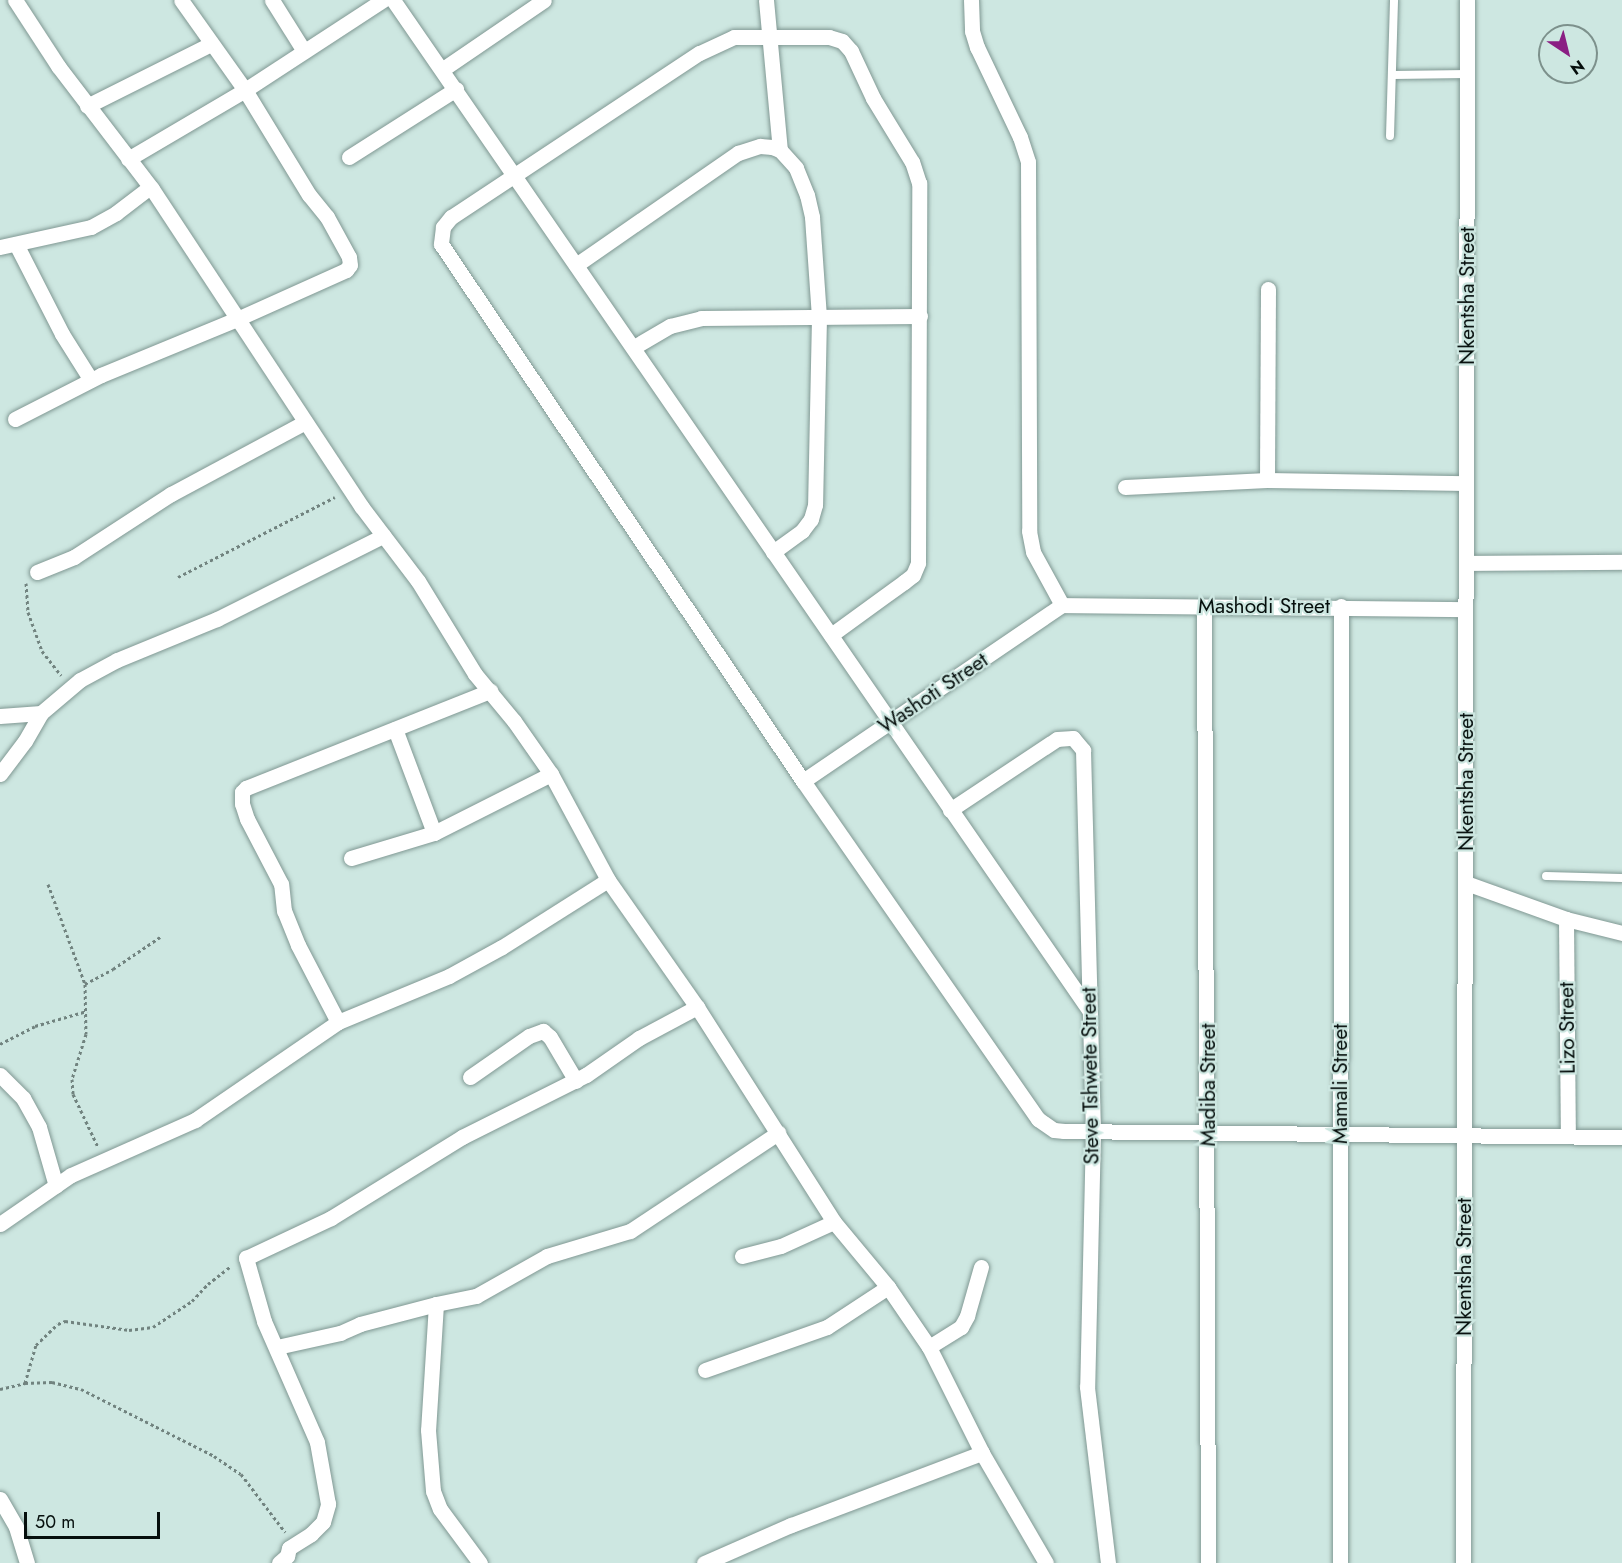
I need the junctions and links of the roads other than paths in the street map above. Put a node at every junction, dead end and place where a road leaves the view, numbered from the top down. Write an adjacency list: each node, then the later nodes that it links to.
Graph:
1 (15, 0): 19 (street)
2 (181, 0): 12 (street)
3 (272, 0): 13 (street)
4 (383, 0): 13 (street)
5 (393, 0): 14 (street)
6 (544, 0): 14 (street)
7 (766, 0): 11 (street)
8 (971, 0): 45 (street)
9 (1394, 0): 16 (lane)
10 (1467, 0): 15 (street, Nkentsha Street)
11 (768, 37): 21 (street); 24 (street); 30 (street)
12 (211, 44): 18 (street); 19 (street)
13 (304, 51): 18 (street)
14 (443, 69): 17 (street)
15 (1467, 74): 16 (lane); 38 (street, Nkentsha Street)
16 (1393, 75): 20 (lane)
17 (456, 89): 22 (street); 24 (street)
18 (244, 90): 23 (street); 32 (street)
19 (87, 106): 23 (street)
20 (1390, 136)
21 (780, 150): 28 (street); 31 (street)
22 (350, 157)
23 (128, 159): 25 (street)
24 (515, 174): 28 (street); 57 (street)
25 (150, 187): 26 (street); 32 (street)
26 (16, 244): 27 (street); 34 (street)
27 (0, 248)
28 (576, 265): 33 (street)
29 (1268, 289): 37 (street)
30 (920, 316): 31 (street); 49 (street)
31 (819, 317): 33 (street); 41 (street)
32 (237, 319): 34 (street); 36 (street)
33 (634, 347): 41 (street)
34 (91, 380): 35 (street)
35 (15, 419)
36 (305, 422): 40 (street); 44 (street)
37 (1267, 480): 38 (street); 39 (street)
38 (1466, 483): 43 (street, Nkentsha Street)
39 (1125, 487)
40 (383, 536): 50 (street); 51 (street)
41 (772, 552): 49 (street)
42 (1622, 562): 43 (street)
43 (1466, 563): 48 (street, Nkentsha Street)
44 (37, 572)
45 (1062, 605): 47 (street, Mashodi Street); 53 (street, Washoti Street)
46 (1341, 606): 47 (street, Mashodi Street); 48 (street, Mashodi Street); 76 (street, Mamali Street)
47 (1204, 607): 75 (street, Madiba Street)
48 (1465, 609): 64 (street, Nkentsha Street)
49 (831, 635): 53 (street)
50 (490, 691): 54 (street); 56 (street)
51 (41, 713): 52 (street); 55 (street)
52 (0, 716)
53 (890, 722): 57 (street, Washoti Street); 58 (street)
54 (394, 729): 59 (street); 69 (street)
55 (0, 774)
56 (551, 774): 59 (street); 63 (street)
57 (803, 781): 73 (street)
58 (950, 810): 68 (street); 68 (street, Steve Tshwete Street)
59 (434, 833): 60 (street)
60 (351, 858)
61 (1546, 876): 62 (lane)
62 (1622, 878)
63 (608, 880): 67 (street); 69 (street)
64 (1466, 883): 65 (street); 78 (street, Nkentsha Street)
65 (1566, 919): 66 (street); 77 (street, Lizo Street)
66 (1622, 933)
67 (697, 1007): 72 (street); 74 (street)
68 (1089, 1010): 73 (street, Steve Tshwete Street)
69 (338, 1023): 80 (street)
70 (0, 1075): 80 (street)
71 (470, 1077): 72 (street)
72 (576, 1081): 87 (street)
73 (1093, 1131): 75 (street); 97 (street, Steve Tshwete Street)
74 (777, 1133): 81 (street); 86 (street)
75 (1208, 1133): 76 (street); 98 (street, Madiba Street)
76 (1340, 1135): 78 (street); 99 (street, Mamali Street)
77 (1568, 1136): 78 (street); 79 (street)
78 (1465, 1137): 100 (street, Nkentsha Street)
79 (1622, 1137)
80 (56, 1186): 82 (street)
81 (834, 1222): 83 (street); 85 (street)
82 (0, 1224)
83 (742, 1256)
84 (981, 1267): 88 (street)
85 (888, 1287): 88 (street); 89 (street)
86 (436, 1304): 87 (street); 94 (street)
87 (277, 1347): 93 (street)
88 (930, 1347): 90 (street)
89 (705, 1370)
90 (981, 1453): 95 (street); 96 (street)
91 (0, 1500): 92 (street)
92 (27, 1563)
93 (279, 1563)
94 (480, 1563)
95 (704, 1563)
96 (1046, 1563)
97 (1108, 1563)
98 (1208, 1563)
99 (1340, 1563)
100 (1463, 1563)

